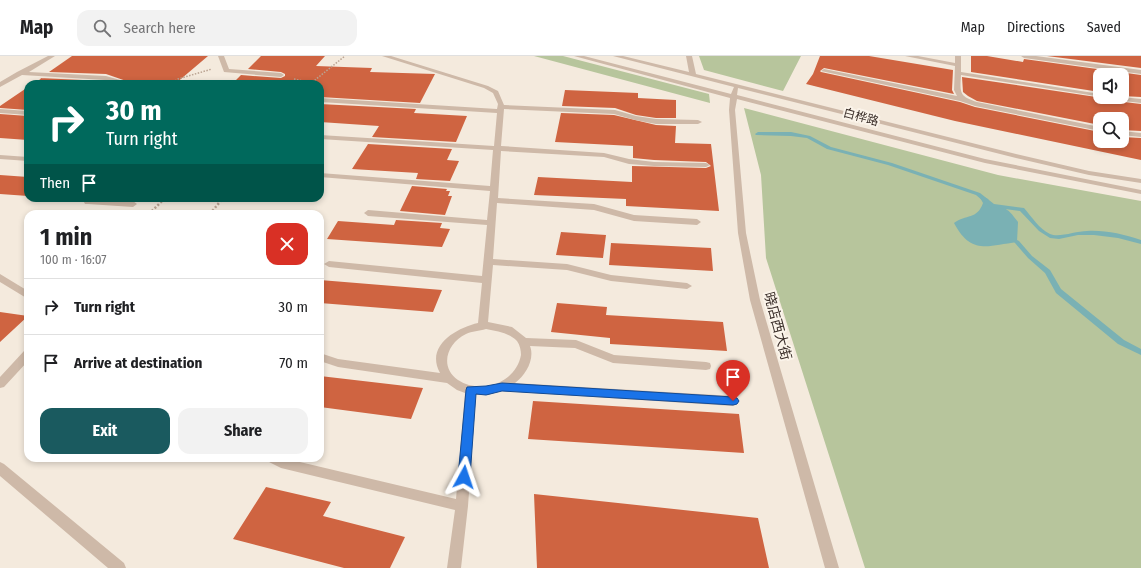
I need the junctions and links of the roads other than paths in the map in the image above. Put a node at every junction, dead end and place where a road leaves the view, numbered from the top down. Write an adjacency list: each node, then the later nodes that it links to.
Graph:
1 (46, 56): 2 (street)
2 (52, 56): 14 (street)
3 (221, 56): 16 (street)
4 (385, 56): 26 (street)
5 (577, 56): 20 (street, 白桦路)
6 (616, 56): 17 (street, 白桦路)
7 (689, 56): 17 (street)
8 (908, 56): 11 (street)
9 (958, 56): 11 (street)
10 (1024, 56): 13 (street)
11 (958, 65): 15 (street)
12 (824, 71): 22 (street)
13 (1141, 72)
14 (19, 73): 18 (street); 19 (street)
15 (958, 73): 21 (street); 22 (street)
16 (281, 75)
17 (693, 75): 20 (street, 白桦路)
18 (110, 80)
19 (0, 85)
20 (734, 90): 39 (street, 白桦路); 41 (street, 白桦路); 69 (street, 晓店西大街)
21 (1093, 95)
22 (962, 99): 30 (street)
23 (324, 100): 26 (street)
24 (1129, 100): 25 (street)
25 (1141, 101)
26 (501, 109): 29 (street); 34 (street)
27 (0, 111): 28 (street)
28 (24, 113)
29 (698, 122)
30 (1093, 128)
31 (1129, 134): 32 (street)
32 (1141, 135)
33 (324, 137): 34 (street)
34 (498, 148): 37 (street); 40 (street)
35 (0, 157): 36 (street)
36 (24, 159)
37 (706, 165)
38 (324, 175): 40 (street)
39 (1141, 181)
40 (494, 189): 42 (street)
41 (1141, 192)
42 (493, 200): 46 (street); 47 (street)
43 (88, 202): 44 (street)
44 (133, 204)
45 (368, 213): 47 (street)
46 (698, 222)
47 (491, 223): 48 (street)
48 (488, 262): 51 (street); 52 (street)
49 (329, 264): 51 (street)
50 (0, 277): 53 (street)
51 (487, 280): 54 (street)
52 (687, 286)
53 (24, 293)
54 (483, 326): 55 (street); 59 (street)
55 (523, 342): 58 (street); 61 (street)
56 (24, 358): 60 (street)
57 (324, 358): 59 (street)
58 (706, 366)
59 (448, 379): 62 (street)
60 (0, 384)
61 (502, 387): 62 (street); 63 (street)
62 (471, 390): 66 (street)
63 (733, 401)
64 (279, 462): 66 (street)
65 (2, 473): 67 (street)
66 (462, 506): 68 (street)
67 (119, 568)
68 (454, 568)
69 (832, 568)

